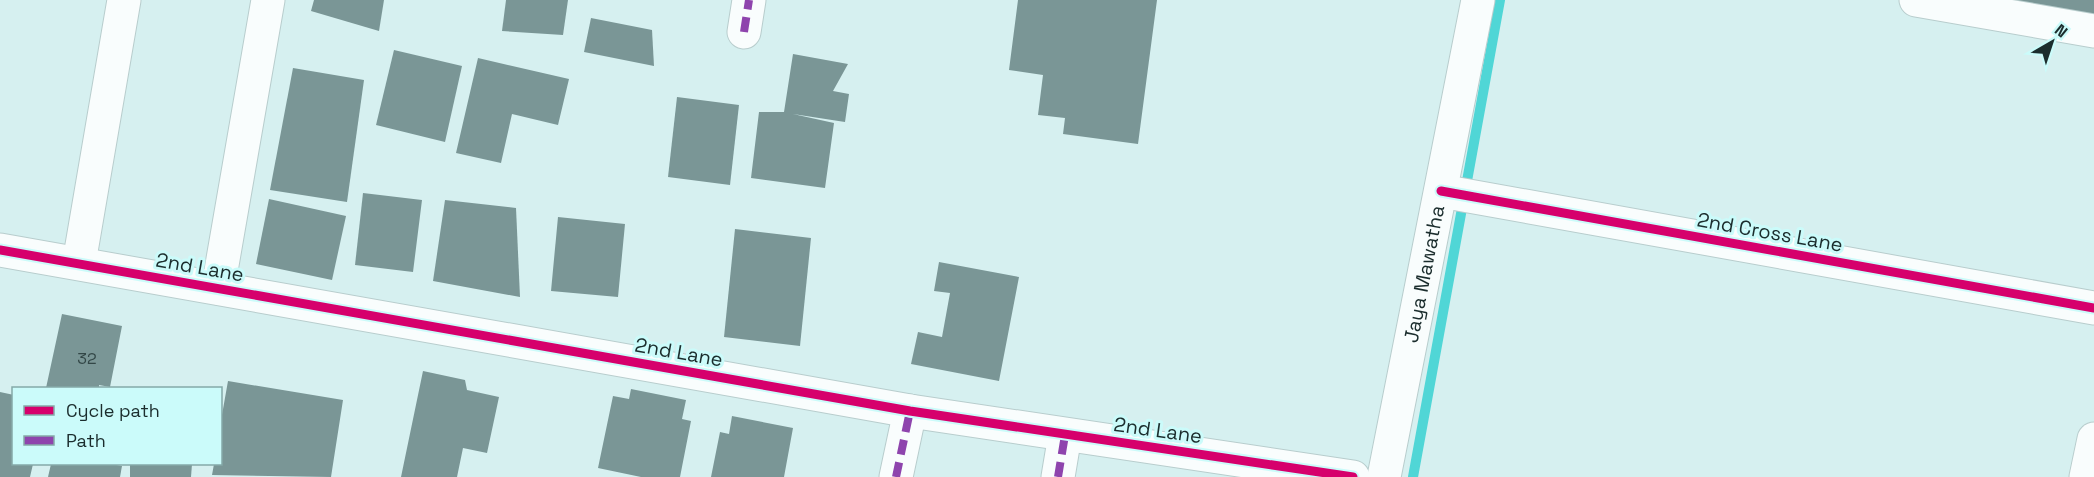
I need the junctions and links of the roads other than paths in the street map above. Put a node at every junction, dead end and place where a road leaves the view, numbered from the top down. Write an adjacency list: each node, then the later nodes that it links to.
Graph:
1 (124, 0): 10 (street)
2 (268, 0): 11 (street)
3 (749, 0): 7 (street)
4 (1478, 0): 8 (street, Jaya Mawatha)
5 (1916, 0): 6 (street)
6 (2094, 31)
7 (744, 32)
8 (1441, 191): 12 (street, 2nd Cross Lane); 19 (street, Jaya Mawatha)
9 (0, 250): 10 (street, 2nd Lane)
10 (78, 263): 11 (street, 2nd Lane)
11 (219, 288): 13 (street, 2nd Lane)
12 (2094, 308)
13 (910, 411): 14 (street, 2nd Lane); 16 (street)
14 (1065, 435): 17 (street); 18 (street, 2nd Lane)
15 (2094, 439): 20 (street)
16 (896, 477)
17 (1058, 477)
18 (1353, 477)
19 (1384, 477)
20 (2086, 477)

